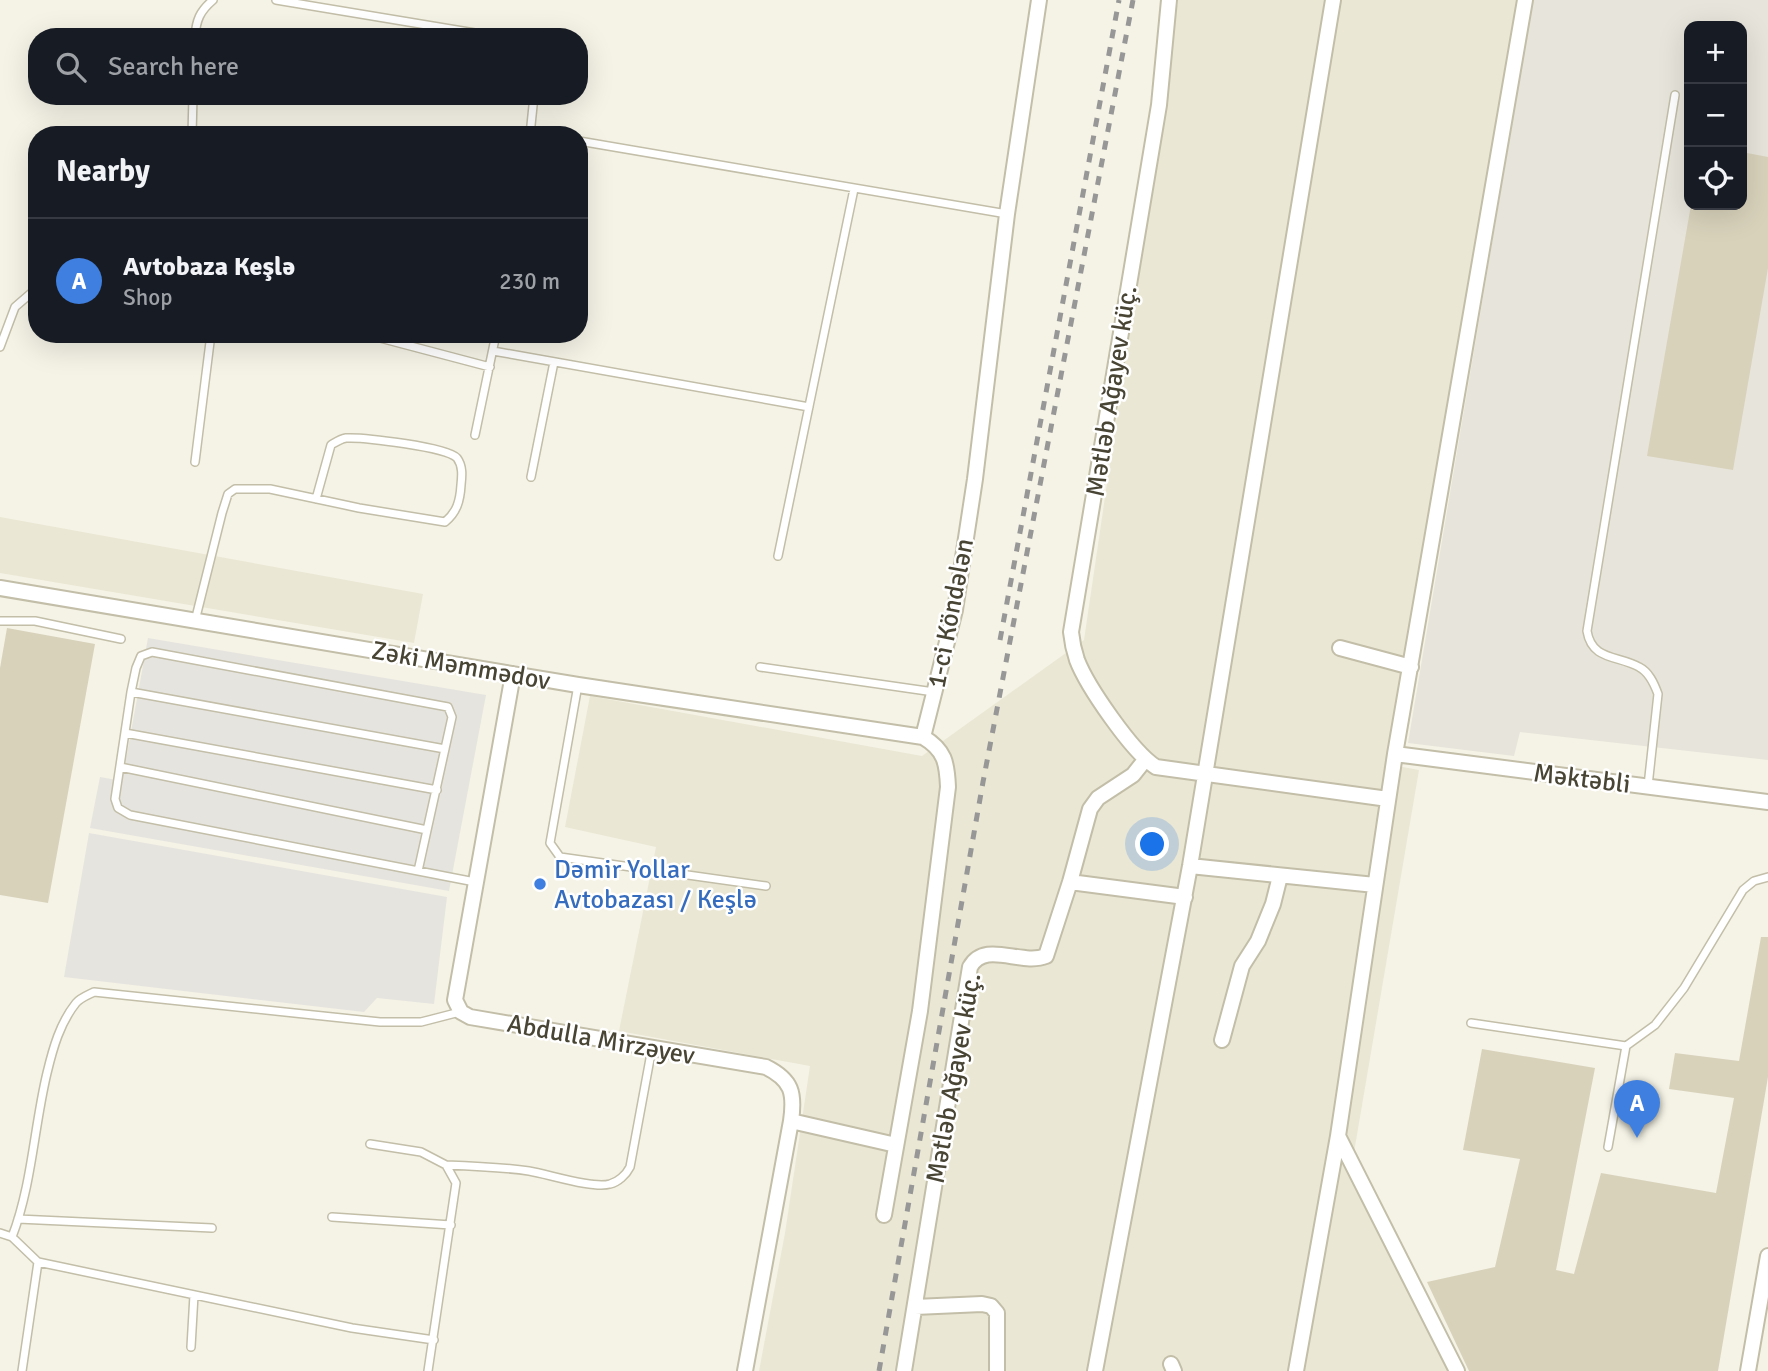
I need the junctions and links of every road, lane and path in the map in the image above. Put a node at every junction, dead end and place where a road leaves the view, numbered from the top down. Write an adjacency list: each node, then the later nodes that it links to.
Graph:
1 (213, 0): 7 (lane)
2 (276, 0): 8 (lane)
3 (1039, 0): 16 (street, 1-ci Köndələn)
4 (1169, 0): 46 (street, Mətləb Ağayev küç.)
5 (1334, 0): 48 (street)
6 (1525, 0): 37 (street)
7 (196, 28)
8 (445, 28)
9 (1675, 95): 49 (lane)
10 (193, 105): 12 (lane)
11 (533, 105): 13 (lane)
12 (192, 126)
13 (531, 126)
14 (588, 143): 15 (lane)
15 (854, 189): 16 (lane); 25 (lane)
16 (1007, 214): 41 (street, 1-ci Köndələn)
17 (28, 296): 21 (lane)
18 (210, 343): 27 (lane)
19 (400, 343): 24 (lane)
20 (494, 343): 22 (lane)
21 (0, 347)
22 (493, 351): 23 (lane); 24 (lane)
23 (554, 362): 25 (lane); 28 (lane)
24 (490, 366): 26 (lane)
25 (809, 407): 30 (lane)
26 (475, 435)
27 (195, 462)
28 (531, 477)
29 (316, 499): 29 (lane); 33 (lane)
30 (778, 556)
31 (0, 588): 33 (street, Zəki Məmmədov)
32 (0, 621): 34 (lane)
33 (195, 621): 38 (street, Zəki Məmmədov)
34 (121, 639)
35 (1340, 648): 37 (street)
36 (760, 667): 41 (lane)
37 (1411, 667): 45 (street)
38 (513, 674): 39 (street, Zəki Məmmədov); 58 (street)
39 (578, 685): 43 (street, Zəki Məmmədov); 61 (lane)
40 (131, 692): 42 (lane); 44 (lane); 44 (lane)
41 (934, 692): 43 (street, 1-ci Köndələn)
42 (125, 733): 47 (lane); 50 (lane)
43 (923, 737): 71 (street)
44 (445, 749): 50 (lane)
45 (1395, 754): 49 (street, Məktəbli); 51 (street)
46 (1145, 760): 48 (street); 59 (street, Mətləb Ağayev küç.)
47 (120, 767): 53 (lane); 55 (lane)
48 (1204, 773): 51 (street); 54 (street)
49 (1648, 786): 52 (street, Məktəbli)
50 (437, 790): 53 (lane)
51 (1388, 799): 60 (street)
52 (1768, 802)
53 (427, 830): 55 (lane)
54 (1190, 866): 56 (street); 62 (street)
55 (418, 871): 58 (lane)
56 (1280, 876): 60 (street); 65 (street)
57 (1768, 877): 66 (lane)
58 (475, 882): 63 (street)
59 (1070, 882): 62 (street); 84 (street, Mətləb Ağayev küç.)
60 (1375, 885): 69 (street)
61 (766, 886)
62 (1185, 897): 92 (street)
63 (461, 1012): 67 (street, Abdulla Mirzəyev); 76 (lane)
64 (1471, 1023): 66 (lane)
65 (1222, 1040)
66 (1626, 1046): 72 (lane)
67 (652, 1048): 68 (street, Abdulla Mirzəyev); 73 (lane)
68 (791, 1121): 71 (street); 89 (street, Abdulla Mirzəyev)
69 (1338, 1136): 93 (street); 94 (street)
70 (370, 1144): 73 (lane)
71 (896, 1145): 74 (street)
72 (1608, 1147)
73 (446, 1165): 77 (lane)
74 (884, 1215)
75 (332, 1217): 77 (lane)
76 (19, 1219): 78 (lane); 80 (lane)
77 (451, 1226): 85 (lane)
78 (212, 1228)
79 (0, 1233): 80 (lane)
80 (12, 1237): 82 (lane)
81 (1768, 1255): 95 (street)
82 (38, 1262): 83 (lane); 87 (lane)
83 (194, 1295): 85 (lane); 86 (lane)
84 (915, 1307): 90 (street, Mətləb Ağayev küç.); 91 (street)
85 (434, 1340): 88 (lane)
86 (191, 1348)
87 (22, 1371)
88 (428, 1371)
89 (745, 1371)
90 (904, 1371)
91 (997, 1371)
92 (1095, 1371)
93 (1296, 1371)
94 (1457, 1371)
95 (1748, 1371)

